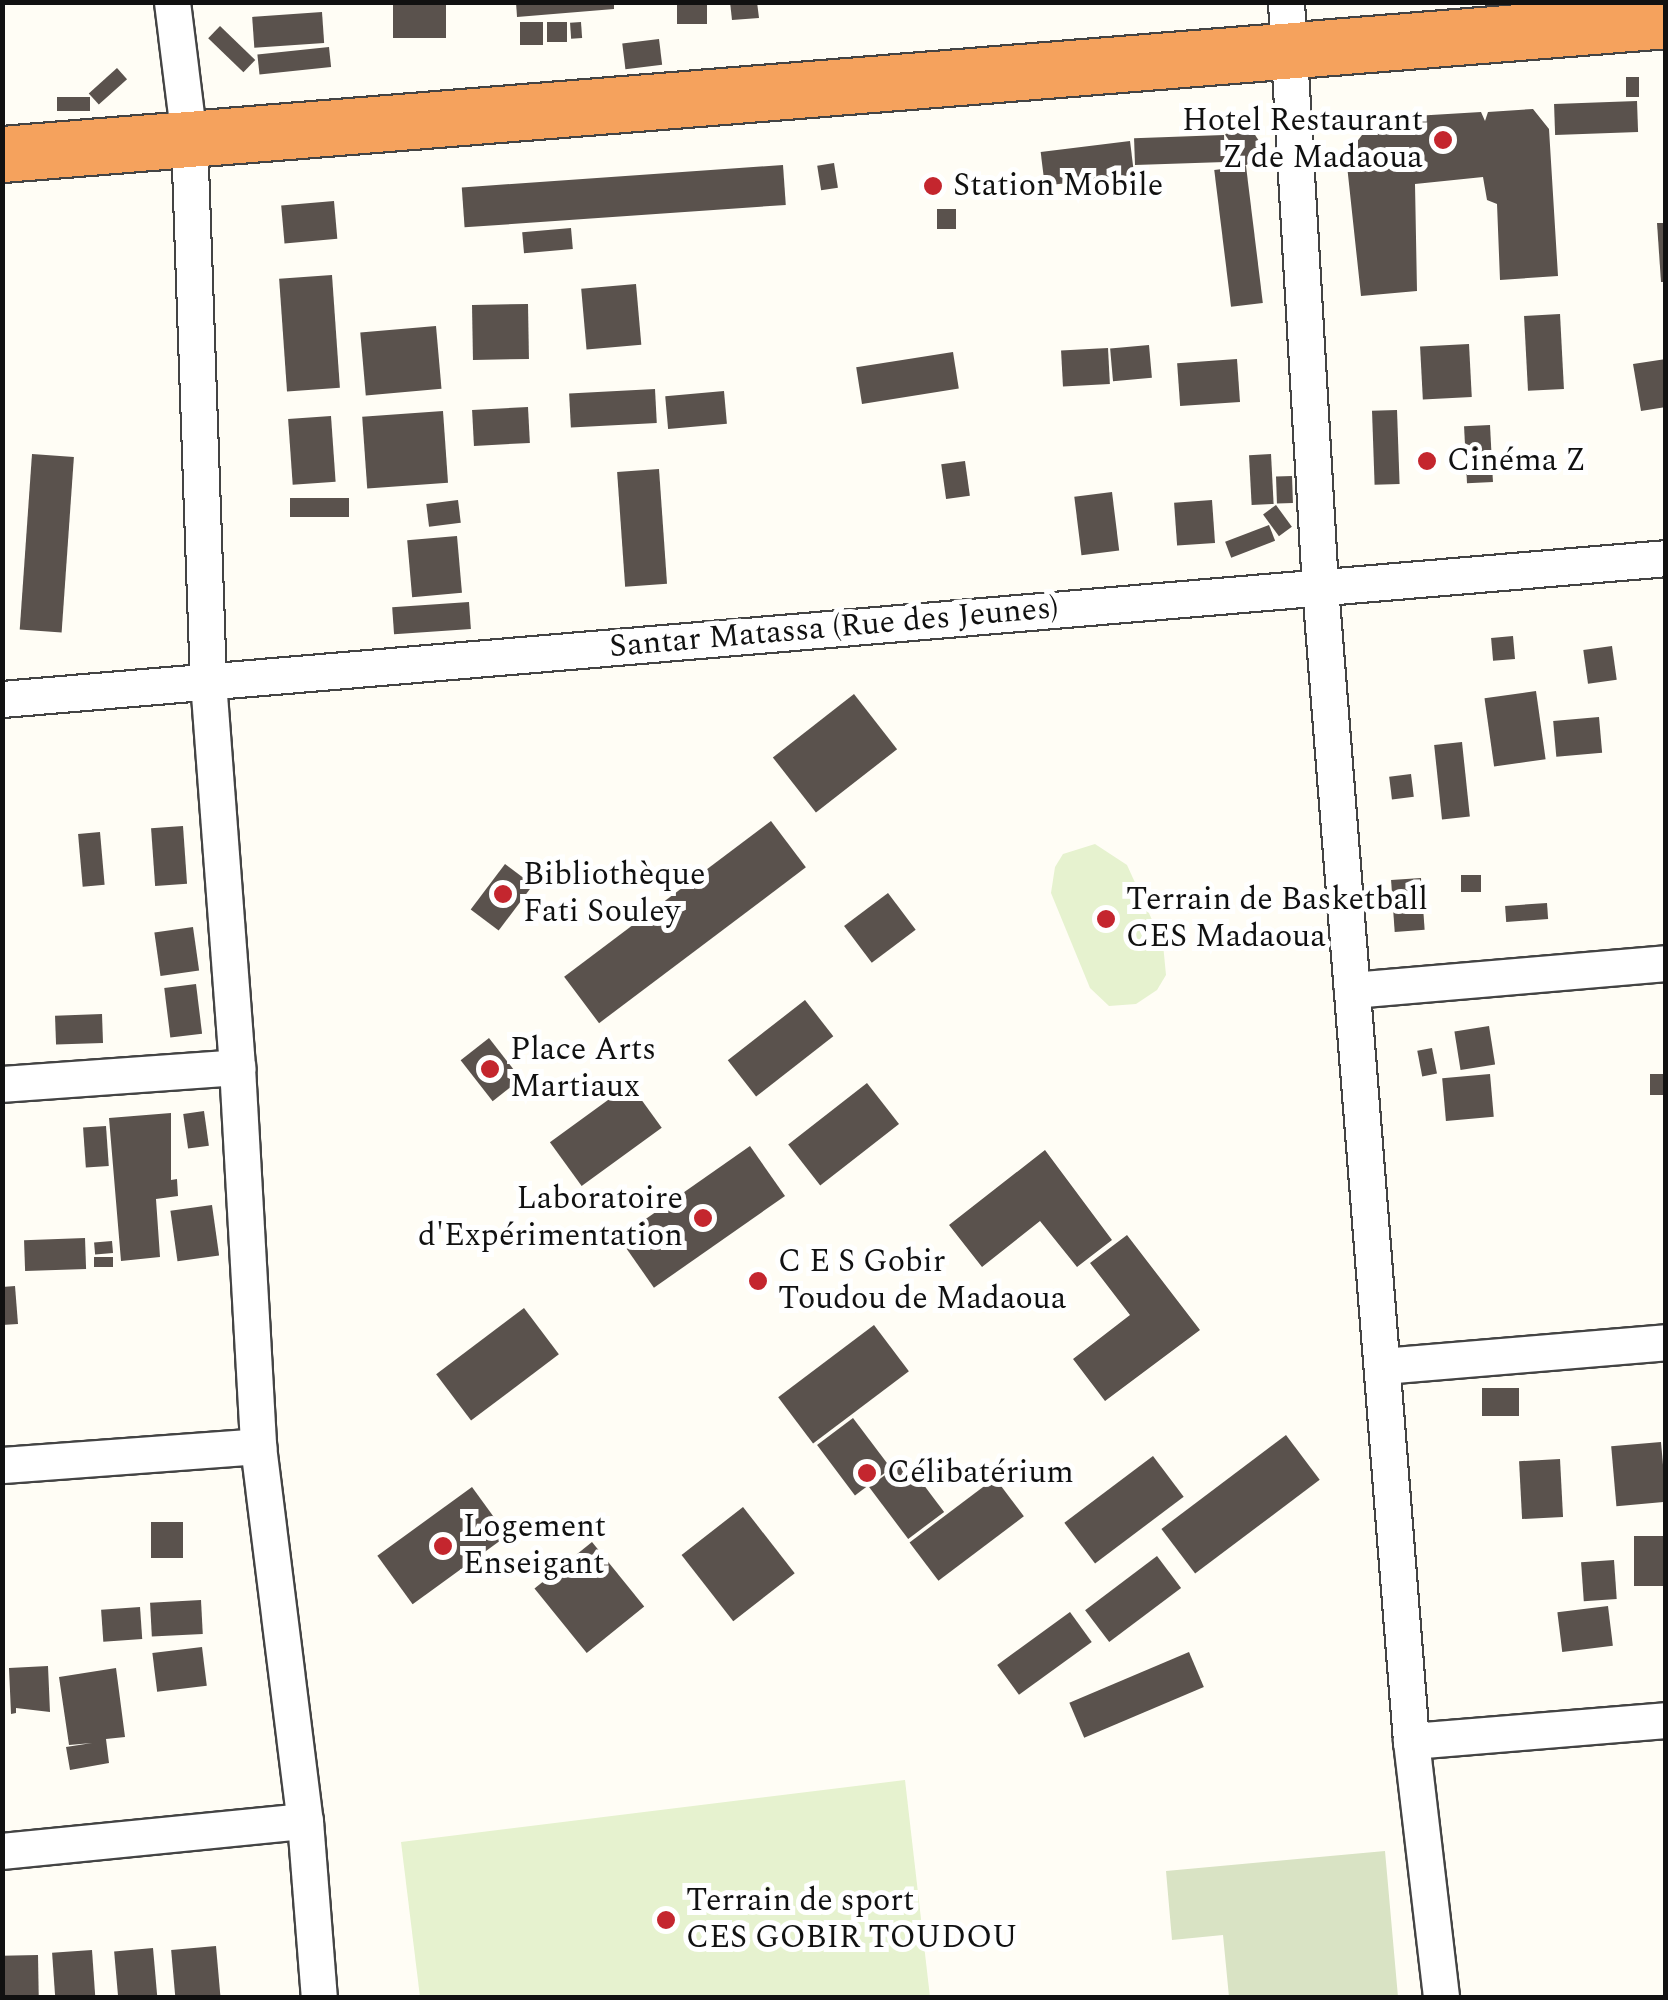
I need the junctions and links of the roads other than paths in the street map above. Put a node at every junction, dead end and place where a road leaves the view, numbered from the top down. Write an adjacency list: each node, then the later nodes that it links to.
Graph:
1 (172, 2): 4 (street)
2 (1666, 20): 3 (highway)
3 (1289, 26): 4 (highway); 7 (street)
4 (189, 138): 5 (highway); 8 (street)
5 (2, 154)
6 (1666, 558): 7 (street, Santar Matassa (Rue des Jeunes))
7 (1320, 587): 8 (street, Santar Matassa (Rue des Jeunes)); 11 (street)
8 (208, 681): 9 (street, Santar Matassa (Rue des Jeunes)); 12 (street)
9 (2, 699)
10 (1666, 963): 11 (street)
11 (1352, 990): 15 (street)
12 (237, 1067): 13 (street); 16 (street)
13 (2, 1084)
14 (1666, 1342): 15 (street)
15 (1382, 1366): 19 (street)
16 (258, 1446): 17 (street); 20 (street)
17 (2, 1465)
18 (1666, 1720): 19 (street)
19 (1411, 1742): 23 (street)
20 (305, 1821): 21 (street); 22 (street)
21 (2, 1851)
22 (319, 1998)
23 (1440, 1998)

